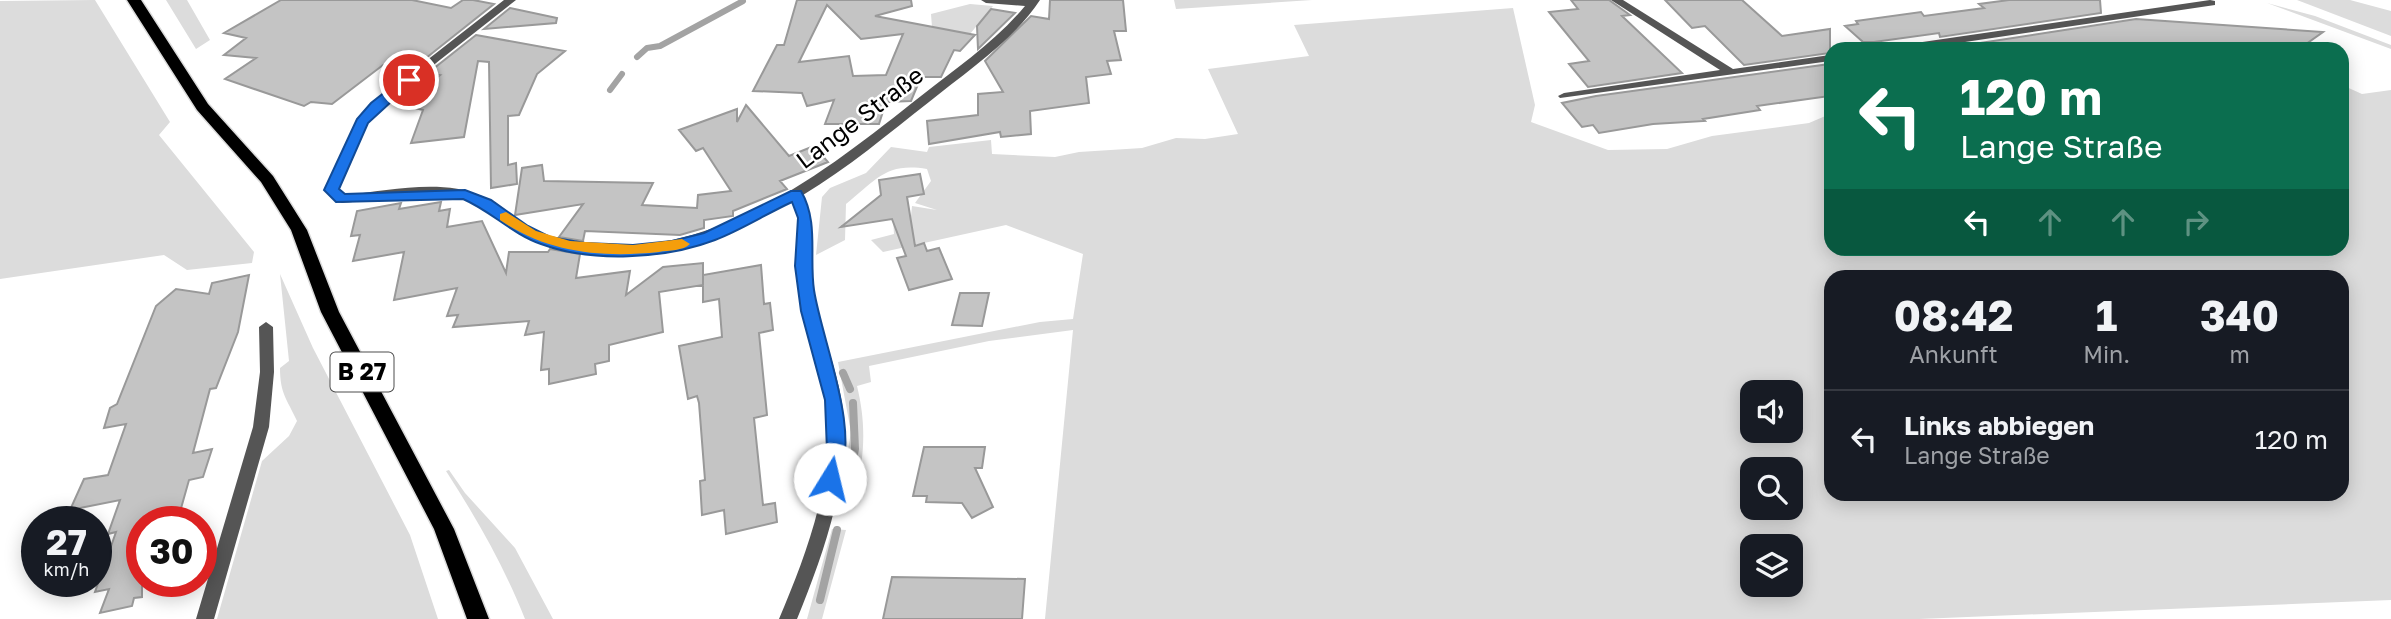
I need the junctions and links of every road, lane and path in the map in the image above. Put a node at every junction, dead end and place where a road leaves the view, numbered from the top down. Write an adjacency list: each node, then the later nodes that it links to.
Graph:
1 (134, 0): 14 (main road, B 27)
2 (511, 0): 11 (street, Lange Straße)
3 (986, 0): 5 (street)
4 (1616, 0): 9 (street)
5 (1034, 1): 11 (street, Lange Straße)
6 (2211, 3): 7 (street)
7 (1943, 42)
8 (1824, 59): 9 (street)
9 (1732, 73): 10 (street)
10 (1564, 96)
11 (796, 194): 15 (street)
12 (266, 327): 13 (street)
13 (205, 619)
14 (478, 619)
15 (788, 619)

